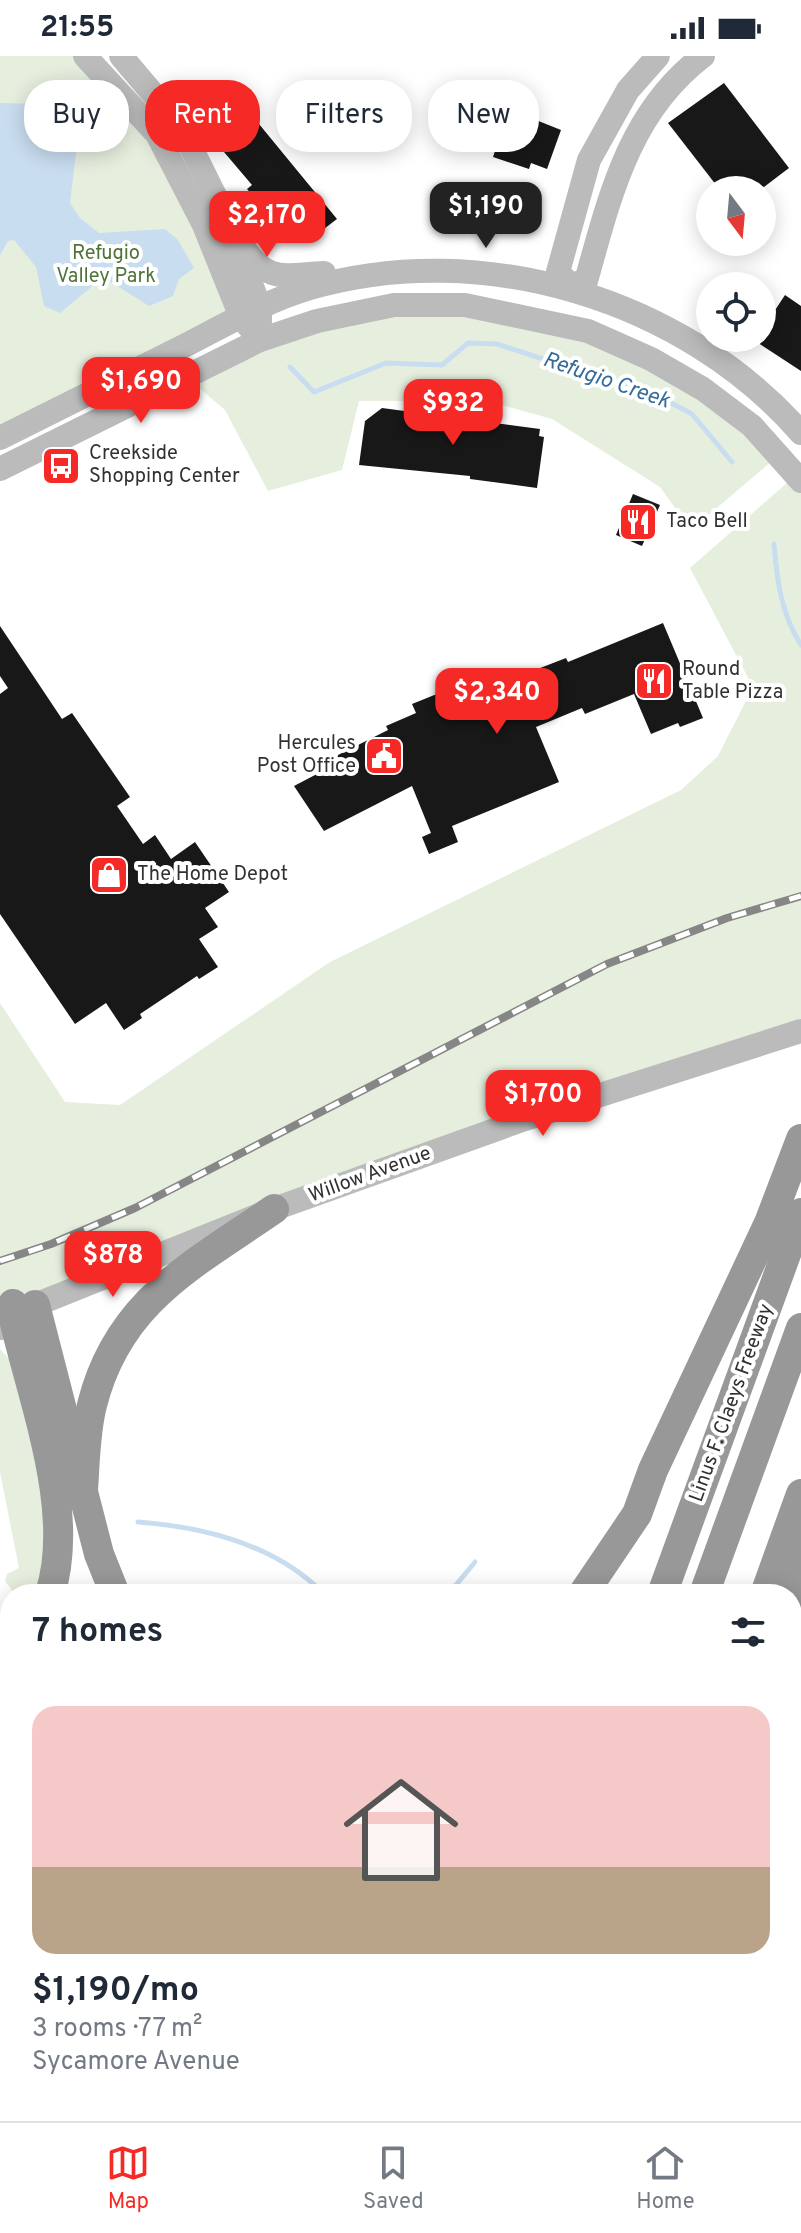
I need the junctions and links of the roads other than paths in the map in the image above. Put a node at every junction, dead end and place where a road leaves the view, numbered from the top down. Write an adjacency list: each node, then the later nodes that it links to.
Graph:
1 (85, 56): 9 (street)
2 (121, 56): 5 (street)
3 (658, 56): 8 (street)
4 (703, 56): 8 (street)
5 (230, 226): 7 (street); 9 (street)
6 (415, 271): 7 (street); 8 (street); 10 (street)
7 (389, 272): 9 (street)
8 (569, 288): 11 (street); 13 (street)
9 (250, 312): 12 (street); 14 (street)
10 (317, 321): 11 (street); 12 (street)
11 (556, 322): 16 (street)
12 (260, 340): 15 (street)
13 (801, 433)
14 (0, 438)
15 (0, 469)
16 (801, 481)
17 (801, 1015): 19 (street)
18 (801, 1031): 19 (street, Willow Avenue)
19 (696, 1063): 21 (street, Willow Avenue)
20 (801, 1139): 25 (highway)
21 (274, 1209): 23 (street, Willow Avenue); 26 (highway)
22 (801, 1213): 33 (highway, Linus F. Claeys Freeway)
23 (13, 1314): 26 (highway); 29 (highway)
24 (801, 1328): 34 (highway, Linus F. Claeys Freeway)
25 (653, 1470): 31 (highway); 32 (highway)
26 (83, 1490): 30 (highway)
27 (801, 1494): 35 (highway)
28 (801, 1553): 36 (highway)
29 (52, 1584)
30 (111, 1584)
31 (574, 1584)
32 (590, 1584)
33 (666, 1584)
34 (708, 1584)
35 (769, 1584)
36 (794, 1584)

